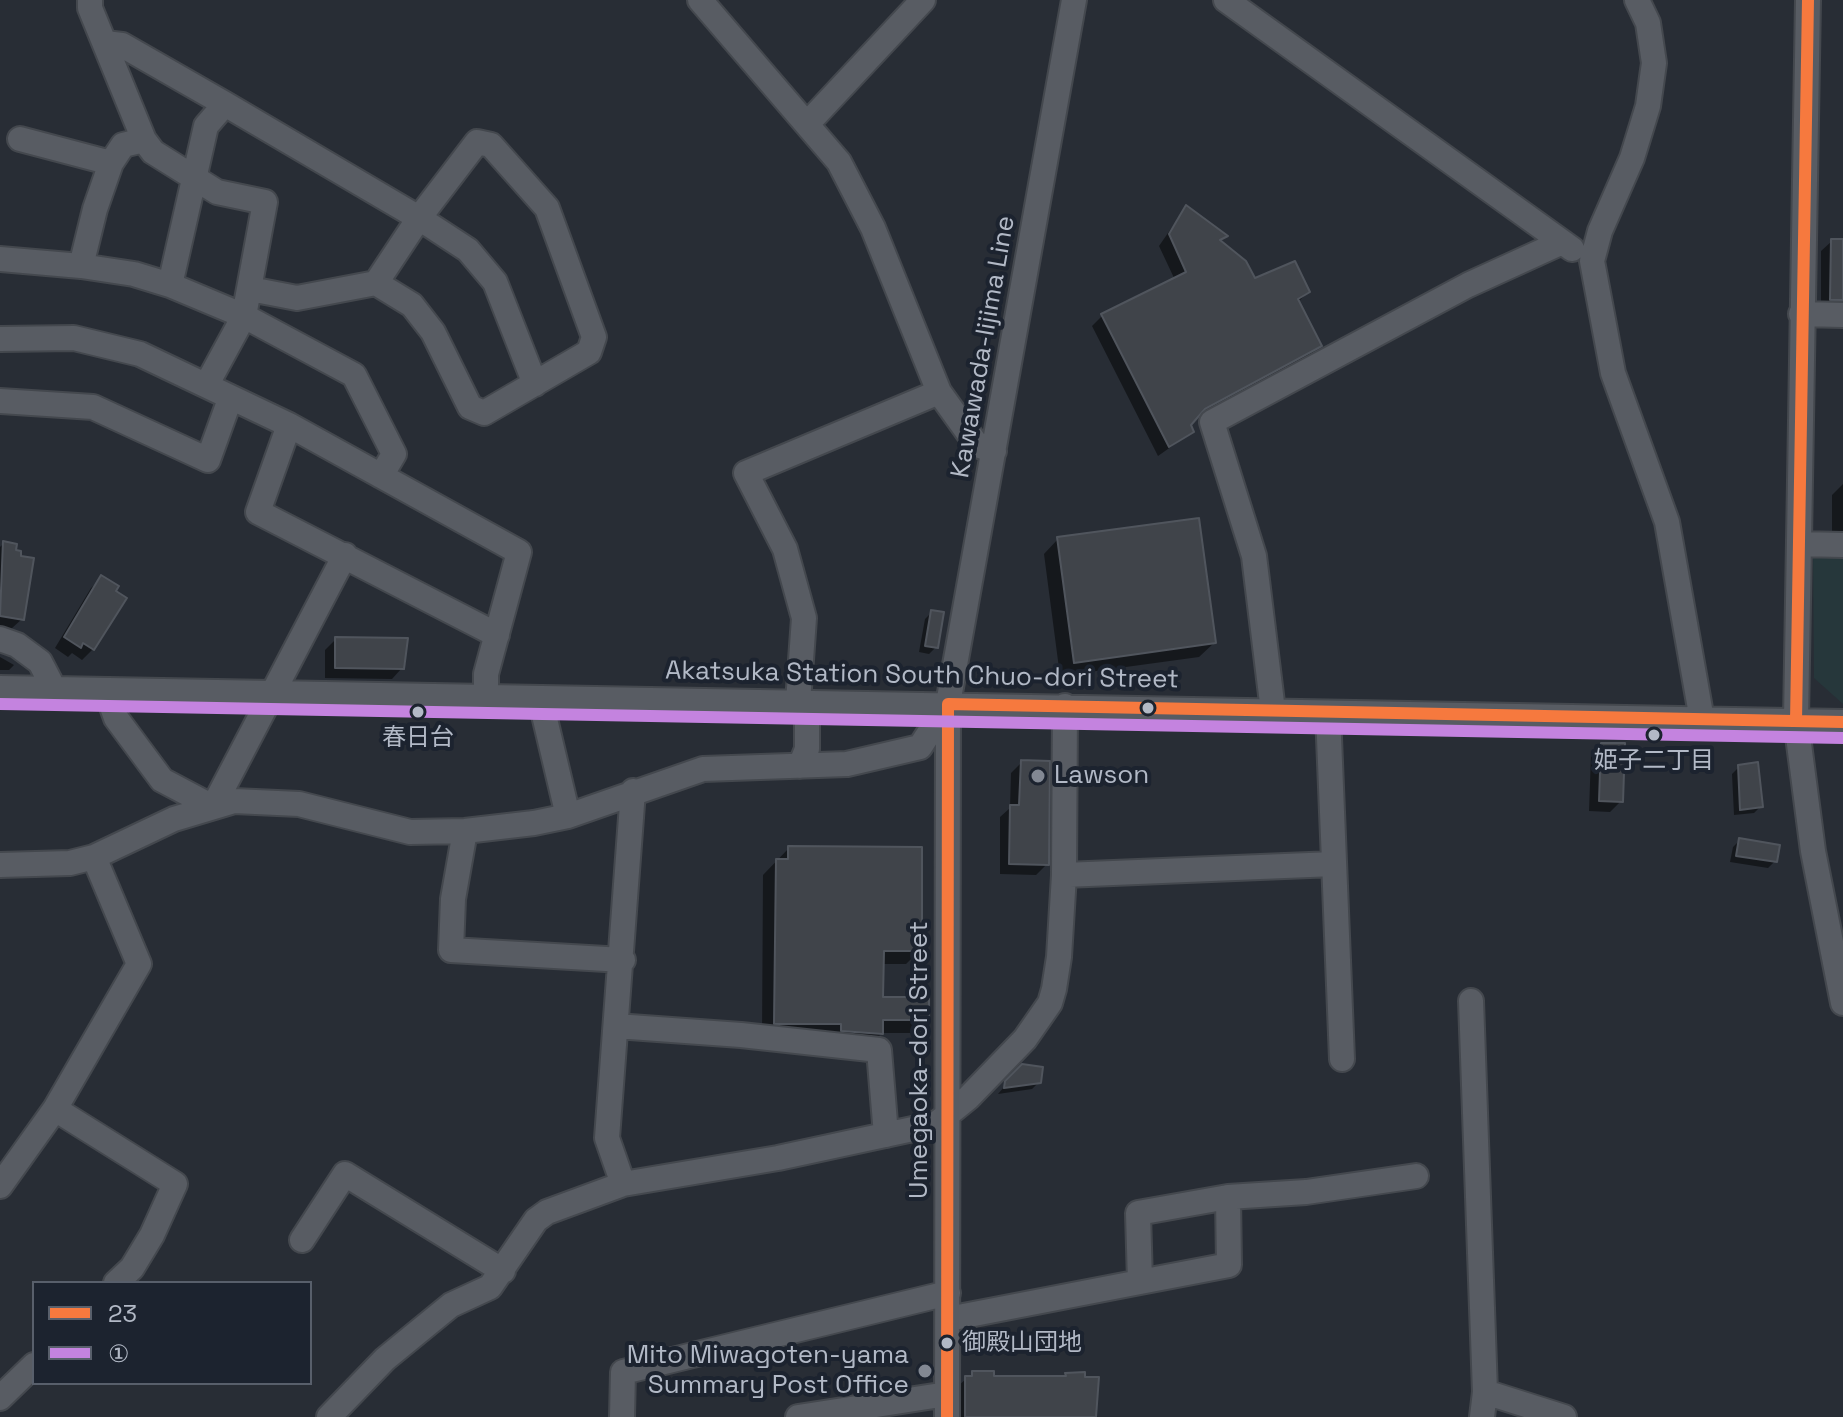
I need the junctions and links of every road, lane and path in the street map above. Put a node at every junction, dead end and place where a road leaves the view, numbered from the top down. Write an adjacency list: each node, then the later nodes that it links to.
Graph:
1 (90, 0): 8 (street)
2 (923, 0): 10 (street)
3 (1074, 0): 33 (street, Kawawada-Iijima Line)
4 (1226, 0): 16 (street)
5 (1637, 0): 18 (street)
6 (1808, 0): 23 (street)
7 (716, 6): 10 (street)
8 (105, 43): 9 (street); 12 (street)
9 (225, 104): 14 (street); 15 (street)
10 (808, 123): 29 (street)
11 (20, 139): 13 (street)
12 (144, 140): 13 (street); 14 (street)
13 (111, 163): 19 (street)
14 (192, 176): 21 (street); 22 (street)
15 (419, 218): 20 (street); 28 (street); 28 (street)
16 (1560, 243): 18 (street); 49 (street)
17 (0, 259): 19 (street)
18 (1592, 261): 51 (street)
19 (81, 266): 21 (street)
20 (376, 283): 22 (street); 28 (street)
21 (170, 285): 25 (street)
22 (250, 289): 25 (street)
23 (1801, 314): 24 (street); 35 (street)
24 (1843, 315)
25 (244, 316): 27 (street); 34 (street)
26 (0, 339): 27 (street)
27 (207, 384): 30 (street)
28 (535, 384)
29 (939, 392): 33 (street); 46 (street)
30 (230, 399): 31 (street); 32 (street)
31 (0, 401)
32 (289, 425): 34 (street); 37 (street)
33 (994, 451): 47 (street, Kawawada-Iijima Line)
34 (381, 476): 38 (street)
35 (1799, 544): 36 (street); 52 (street)
36 (1843, 545)
37 (345, 555): 38 (street); 43 (street)
38 (497, 635): 44 (street)
39 (0, 639): 41 (street)
40 (0, 688): 41 (street, Akatsuka Station South Chuo-dori Street)
41 (54, 689): 42 (street, Akatsuka Station South Chuo-dori Street)
42 (106, 690): 43 (street, Akatsuka Station South Chuo-dori Street); 56 (street)
43 (276, 693): 44 (street, Akatsuka Station South Chuo-dori Street); 56 (street)
44 (486, 697): 45 (street, Akatsuka Station South Chuo-dori Street)
45 (540, 698): 46 (street, Akatsuka Station South Chuo-dori Street); 57 (street)
46 (802, 702): 47 (street, Akatsuka Station South Chuo-dori Street); 54 (street)
47 (948, 704): 48 (street, Akatsuka Station South Chuo-dori Street); 54 (street); 70 (street, Umegaoka-dori Street)
48 (1065, 706): 49 (street, Akatsuka Station South Chuo-dori Street); 62 (street)
49 (1273, 711): 50 (street, Akatsuka Station South Chuo-dori Street)
50 (1328, 713): 51 (street, Akatsuka Station South Chuo-dori Street); 60 (street)
51 (1702, 720): 52 (street, Akatsuka Station South Chuo-dori Street)
52 (1796, 721): 53 (street, Akatsuka Station South Chuo-dori Street); 63 (street)
53 (1843, 722)
54 (800, 766): 55 (street)
55 (633, 791): 57 (street); 64 (street)
56 (213, 807): 58 (street); 59 (street)
57 (568, 816): 58 (street)
58 (465, 831): 64 (street)
59 (94, 857): 61 (street); 69 (street)
60 (1334, 864): 62 (street); 68 (street)
61 (0, 865)
62 (1064, 875): 70 (street)
63 (1835, 931): 66 (street)
64 (623, 960): 67 (street)
65 (1471, 1001): 83 (street)
66 (1843, 1003)
67 (616, 1026): 71 (street); 73 (street)
68 (1342, 1059)
69 (55, 1109): 74 (street); 78 (street)
70 (947, 1116): 71 (street); 80 (street, Umegaoka-dori Street)
71 (886, 1135): 73 (street)
72 (1416, 1176): 75 (street)
73 (623, 1184): 77 (street)
74 (0, 1186)
75 (1228, 1197): 79 (street); 79 (street)
76 (302, 1240): 77 (street)
77 (503, 1271): 86 (street)
78 (118, 1281)
79 (1140, 1282): 81 (street)
80 (948, 1293): 81 (street, Umegaoka-dori Street); 87 (street)
81 (948, 1319): 85 (street, Umegaoka-dori Street)
82 (32, 1367): 84 (street)
83 (1485, 1392): 89 (street); 90 (street)
84 (0, 1398)
85 (947, 1405): 88 (street)
86 (329, 1417)
87 (622, 1417)
88 (798, 1417)
89 (1482, 1417)
90 (1564, 1417)

